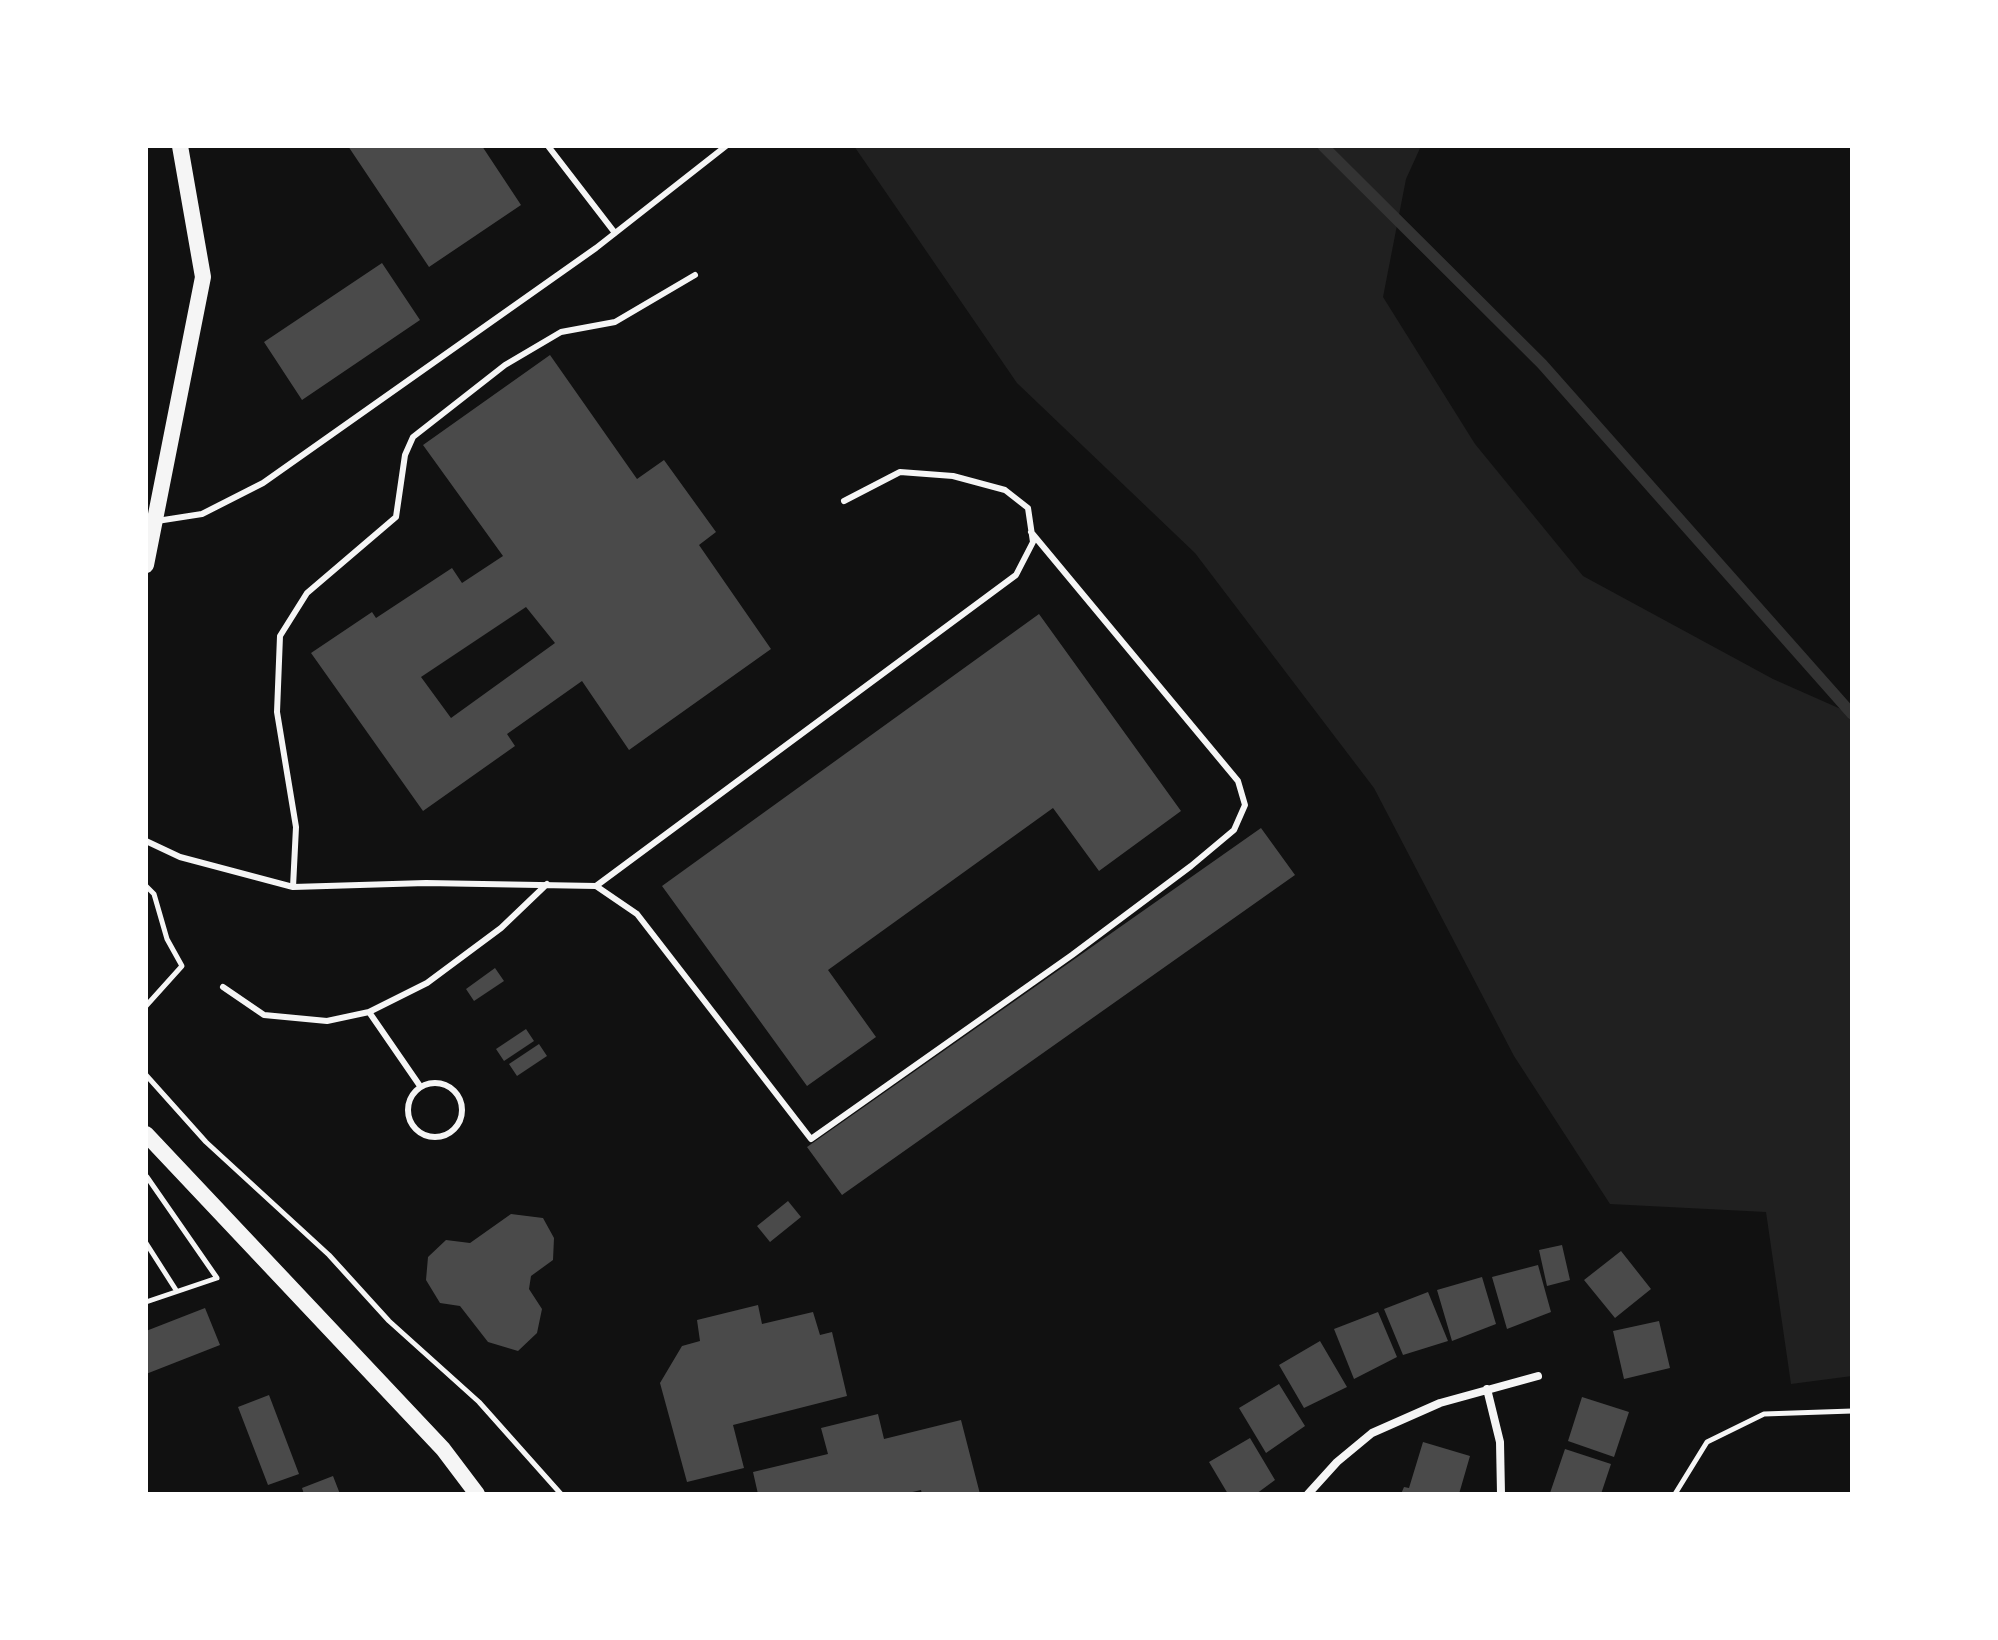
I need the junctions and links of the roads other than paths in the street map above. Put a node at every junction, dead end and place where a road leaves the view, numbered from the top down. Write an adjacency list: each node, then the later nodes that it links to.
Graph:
1 (180, 146): 7 (main road)
2 (548, 146): 4 (lane)
3 (726, 146): 4 (lane)
4 (615, 233): 7 (lane)
5 (695, 275): 13 (lane)
6 (844, 501): 8 (lane)
7 (157, 521): 9 (main road)
8 (1031, 532): 12 (lane); 12 (lane)
9 (146, 565)
10 (146, 841): 13 (lane)
11 (547, 884): 12 (lane); 13 (lane); 15 (lane)
12 (596, 886)
13 (293, 887)
14 (223, 987): 15 (lane)
15 (369, 1012): 16 (lane)
16 (420, 1086): 16 (lane)
17 (146, 1134): 20 (main road)
18 (1538, 1376): 19 (street)
19 (1487, 1389): 21 (street); 22 (street)
20 (477, 1494)
21 (1308, 1494)
22 (1501, 1494)

